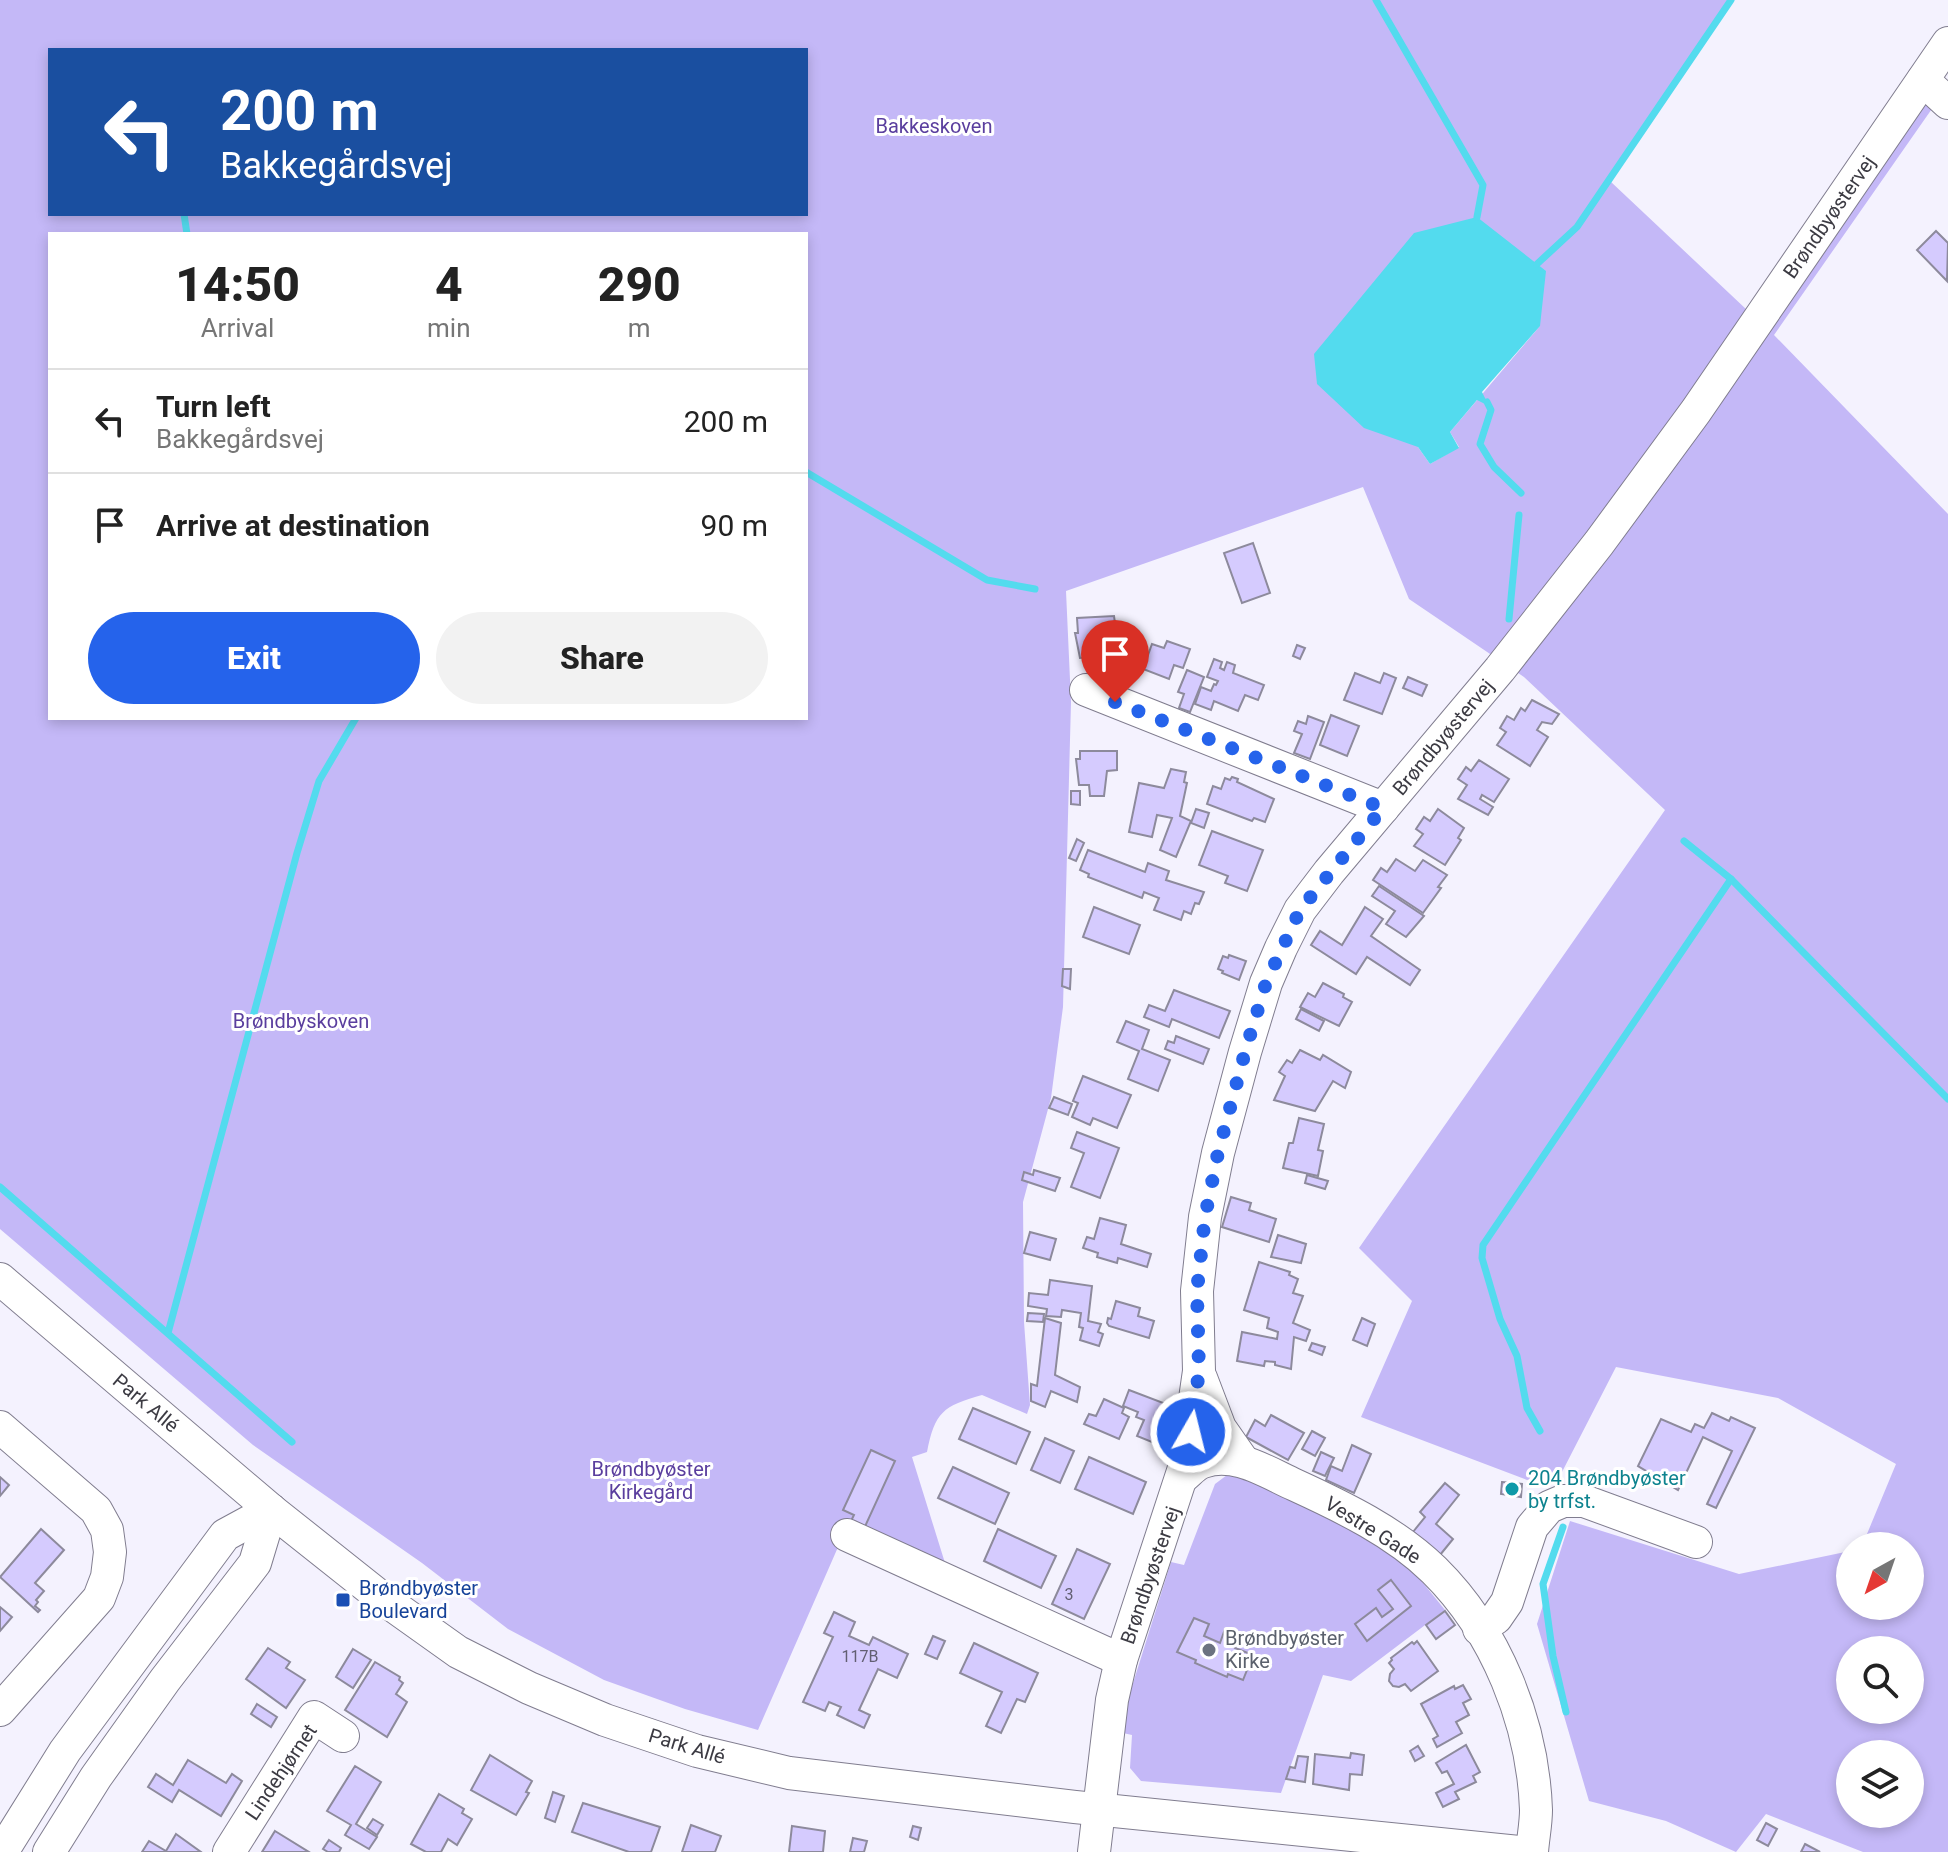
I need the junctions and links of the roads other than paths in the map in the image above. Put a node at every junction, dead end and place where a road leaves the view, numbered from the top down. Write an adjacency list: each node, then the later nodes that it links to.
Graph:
1 (1948, 43): 2 (street, Brøndbyøstervej)
2 (1923, 80): 3 (street); 5 (street, Brøndbyøstervej)
3 (1948, 103)
4 (1086, 690): 5 (street)
5 (1383, 808): 7 (street, Brøndbyøstervej)
6 (0, 1279): 11 (street, Park Allé)
7 (1199, 1371): 9 (street); 10 (street, Brøndbyøstervej)
8 (0, 1427): 16 (street)
9 (1243, 1461): 10 (street, Vestre Gade); 14 (street, Vestre Gade)
10 (1184, 1476): 15 (street, Brøndbyøstervej)
11 (271, 1510): 18 (street, Park Allé); 19 (street); 20 (street)
12 (847, 1535): 15 (street, Brøndbyøstervej)
13 (1696, 1542): 14 (street)
14 (1479, 1629): 24 (street, Vestre Gade)
15 (1121, 1660): 18 (street, Brøndbyøstervej)
16 (0, 1710)
17 (343, 1736): 21 (street, Lindehjørnet)
18 (1097, 1810): 22 (street, Brøndbyøstervej); 23 (street, Park Allé)
19 (2, 1852)
20 (49, 1852)
21 (229, 1852)
22 (1094, 1852)
23 (1519, 1852)
24 (1532, 1852)

